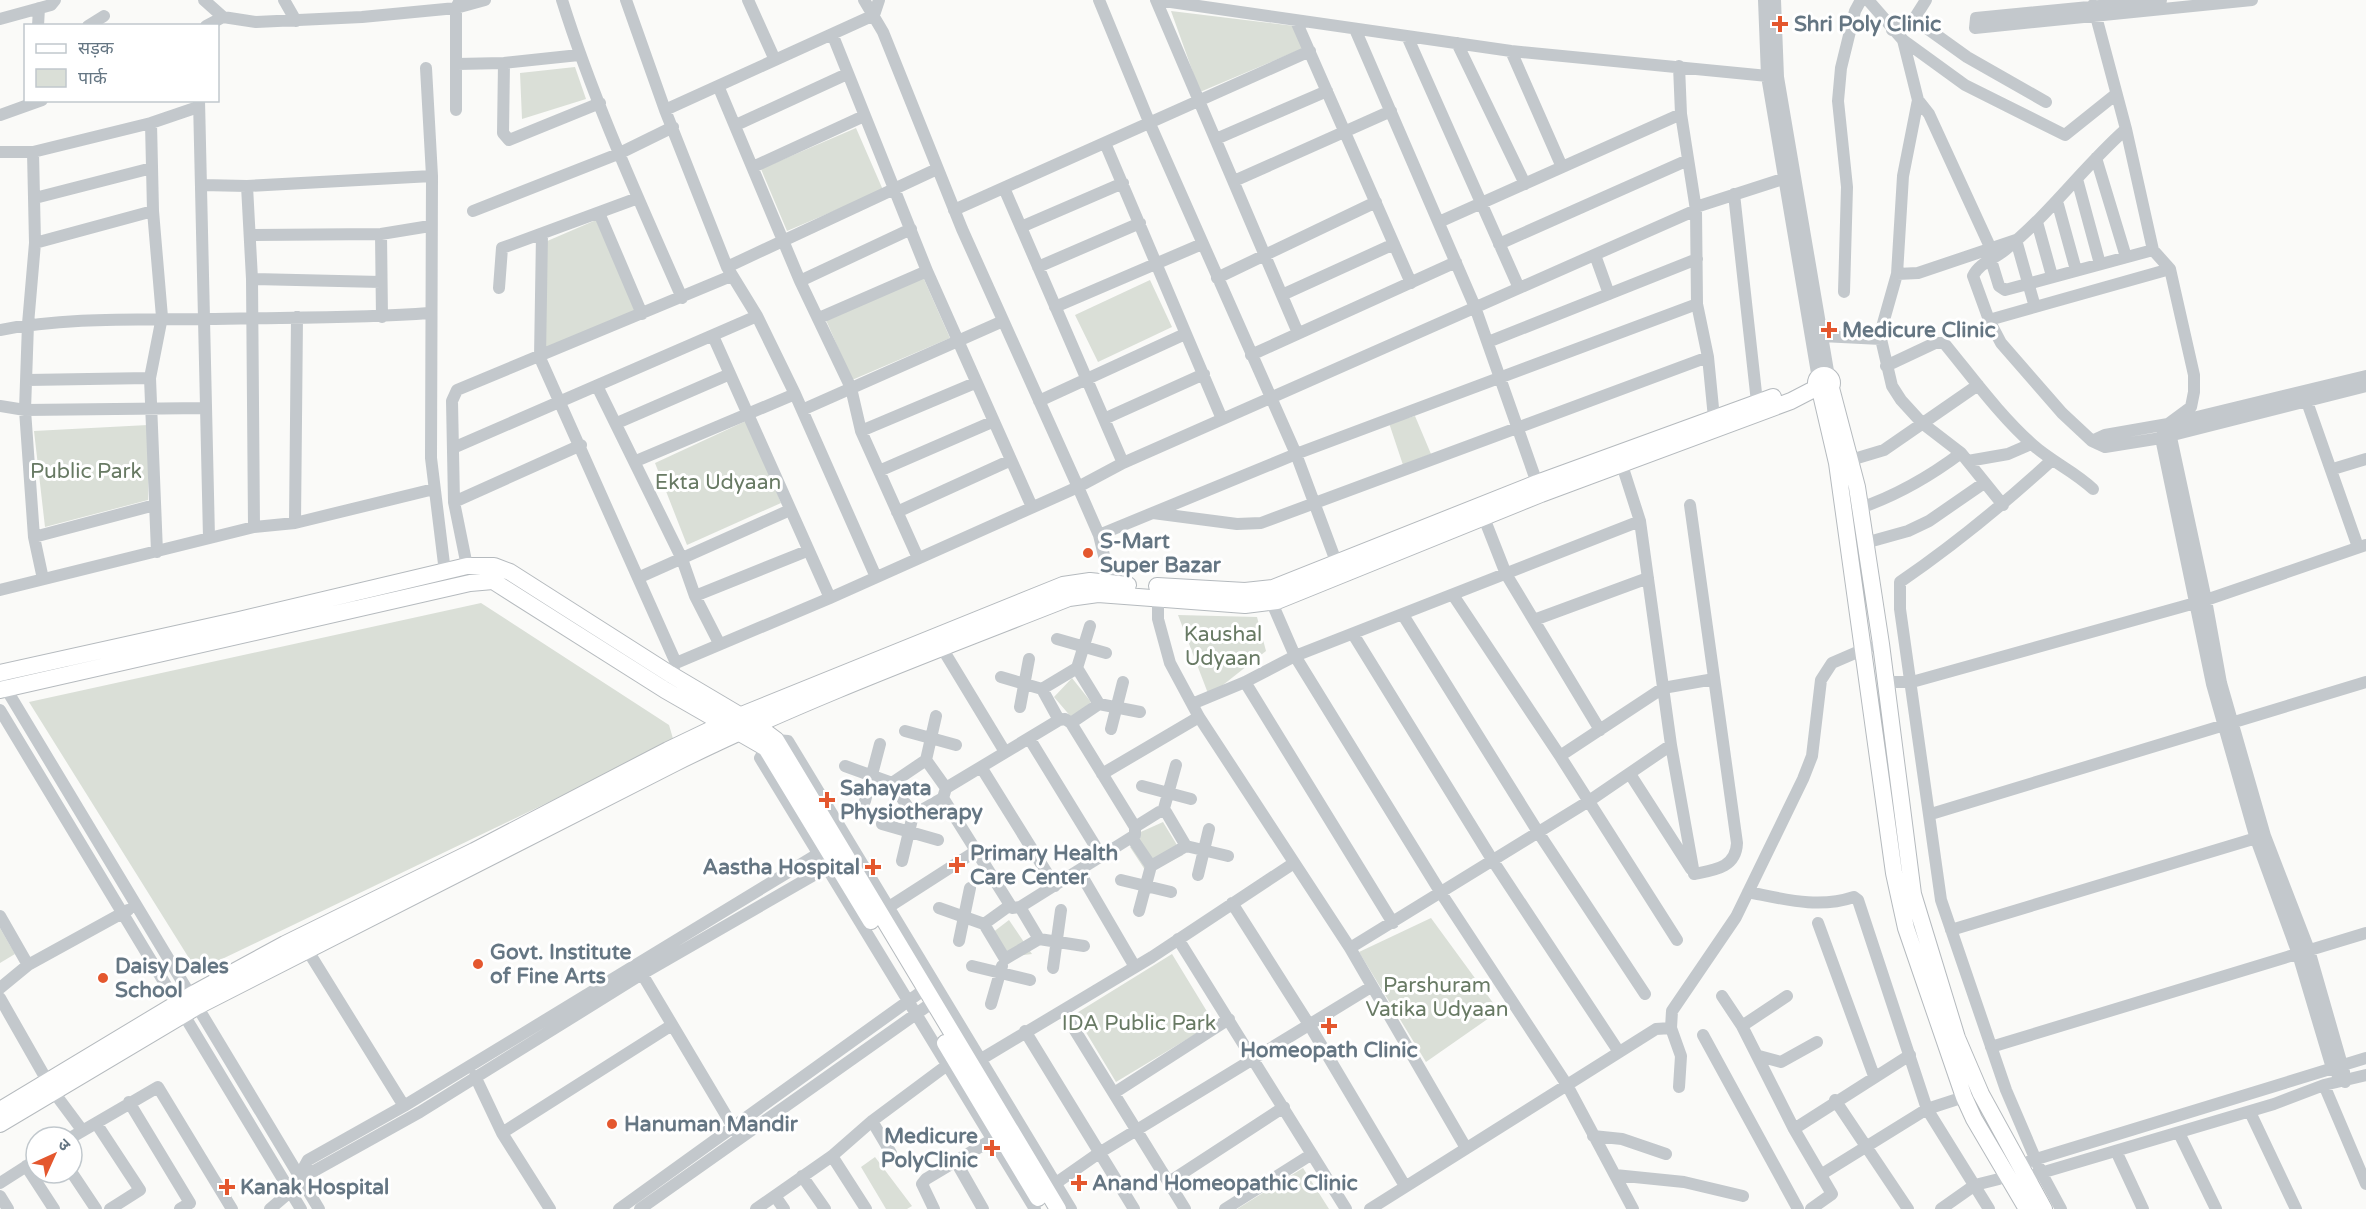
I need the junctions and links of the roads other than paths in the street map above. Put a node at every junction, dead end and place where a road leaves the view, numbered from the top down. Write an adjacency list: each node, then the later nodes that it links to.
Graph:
1 (55, 0): 21 (street)
2 (204, 0): 26 (street)
3 (284, 0): 29 (street)
4 (427, 0): 23 (street)
5 (485, 0): 19 (street)
6 (562, 0): 42 (street)
7 (626, 0): 60 (street)
8 (748, 0): 43 (street)
9 (864, 0): 24 (street)
10 (879, 0): 24 (street)
11 (1099, 0): 66 (street)
12 (1157, 0): 30 (street); 53 (street)
13 (1764, 0): 49 (street)
14 (1775, 0): 49 (street)
15 (1861, 0): 142 (street)
16 (1926, 0): 28 (street)
17 (2161, 0): 22 (street)
18 (2252, 0): 22 (street)
19 (458, 4): 23 (street); 45 (street)
20 (1871, 4): 35 (street)
21 (39, 8): 27 (street); 31 (street)
22 (2095, 10): 22 (street); 52 (street)
23 (420, 13): 29 (street)
24 (874, 15): 36 (street); 81 (street)
25 (104, 16): 32 (street)
26 (223, 17): 29 (street); 33 (street)
27 (0, 19)
28 (1914, 19): 35 (street); 56 (street)
29 (296, 21)
30 (1296, 21): 34 (street); 40 (street)
31 (38, 24)
32 (90, 24)
33 (210, 24)
34 (1355, 29): 37 (street); 61 (street)
35 (1892, 30): 38 (street)
36 (833, 36): 43 (street); 48 (street)
37 (1407, 36): 39 (street); 97 (street)
38 (1903, 40): 52 (street); 54 (street)
39 (1457, 44): 41 (street); 87 (street)
40 (1310, 51): 51 (street); 53 (street)
41 (1511, 51): 46 (street); 79 (street)
42 (579, 55): 44 (street); 57 (street)
43 (775, 60): 50 (street)
44 (504, 63): 45 (street); 57 (street)
45 (457, 64): 59 (street)
46 (1679, 66): 49 (street); 62 (street)
47 (426, 68): 82 (street)
48 (848, 74): 64 (street); 67 (street)
49 (1773, 76): 83 (street)
50 (718, 87): 60 (street); 67 (street)
51 (1327, 91): 70 (street); 71 (street)
52 (2115, 95): 69 (street)
53 (1199, 100): 66 (street); 71 (street)
54 (1918, 100): 120 (street); 132 (street)
55 (36, 102): 63 (street)
56 (2046, 102)
57 (600, 103): 75 (street)
58 (198, 104): 65 (street); 88 (street)
59 (456, 110)
60 (665, 110): 68 (street)
61 (1391, 111): 70 (street); 103 (street)
62 (1681, 114): 77 (street); 79 (street)
63 (0, 115)
64 (864, 116): 78 (street); 91 (street)
65 (151, 123): 74 (street); 80 (street)
66 (1150, 124): 72 (street); 115 (street)
67 (736, 125): 78 (street)
68 (673, 127): 75 (street); 130 (street)
69 (2126, 129): 76 (street); 118 (street)
70 (1345, 132): 85 (street); 96 (street)
71 (1216, 139): 85 (street)
72 (1105, 143): 86 (street); 90 (street)
73 (0, 152): 74 (street)
74 (33, 152): 93 (street)
75 (618, 154): 94 (street); 101 (street)
76 (2096, 158): 84 (street); 122 (street)
77 (1688, 159): 98 (street); 117 (street)
78 (753, 166): 112 (street)
79 (1562, 167): 87 (street)
80 (152, 168): 93 (street); 100 (street)
81 (937, 169): 91 (street); 99 (street)
82 (432, 176): 89 (street); 106 (street)
83 (1789, 176): 92 (street); 166 (street); 182 (street)
84 (2077, 179): 95 (street); 126 (street)
85 (1234, 181): 119 (street)
86 (1123, 183): 105 (street); 107 (street)
87 (1525, 184): 97 (street)
88 (202, 185): 89 (street); 158 (street)
89 (247, 186): 111 (street)
90 (1004, 188): 99 (street); 107 (street)
91 (894, 189): 108 (street); 112 (street)
92 (1734, 194): 98 (street); 192 (street)
93 (35, 198): 114 (street)
94 (638, 198): 102 (street); 145 (street)
95 (2057, 201): 104 (street); 129 (street)
96 (1376, 202): 116 (street); 119 (street)
97 (1481, 204): 103 (street); 117 (street)
98 (1696, 208): 121 (street); 123 (street)
99 (954, 210): 160 (street)
100 (153, 211): 114 (street); 154 (street)
101 (473, 211)
102 (599, 213): 110 (street); 151 (street)
103 (1439, 222): 125 (street)
104 (2037, 222): 113 (street); 133 (street)
105 (1140, 223): 124 (street); 127 (street)
106 (430, 226): 109 (street); 150 (street)
107 (1021, 227): 127 (street)
108 (911, 230): 131 (street); 136 (street)
109 (381, 234): 111 (street); 137 (street)
110 (542, 234): 140 (street); 172 (street)
111 (251, 235): 135 (street)
112 (783, 239): 130 (street); 136 (street)
113 (2016, 240): 120 (street); 139 (street)
114 (35, 243): 161 (street)
115 (1202, 244): 124 (street); 134 (street)
116 (1394, 244): 138 (street); 144 (street)
117 (1499, 244): 141 (street)
118 (2153, 250): 122 (street); 128 (street)
119 (1265, 254): 134 (street); 144 (street)
120 (1991, 254): 132 (street); 139 (street); 159 (street)
121 (1595, 255): 141 (street); 143 (street)
122 (2126, 257): 126 (street)
123 (1697, 259): 143 (street); 146 (street)
124 (1158, 262): 147 (street); 164 (street)
125 (1456, 262): 138 (street); 148 (street)
126 (2100, 264): 129 (street)
127 (1038, 267): 147 (street)
128 (2170, 269): 149 (street); 207 (street)
129 (2076, 270): 133 (street)
130 (729, 271): 145 (street); 153 (street)
131 (927, 271): 157 (street); 169 (street)
132 (1897, 274): 167 (street)
133 (2052, 276): 139 (street)
134 (1217, 278): 170 (street)
135 (252, 279): 137 (street); 152 (street)
136 (800, 281): 157 (street)
137 (381, 282): 156 (street)
138 (1411, 283): 163 (street)
139 (2028, 283): 149 (street)
140 (499, 288)
141 (1519, 288): 148 (street)
142 (1844, 292)
143 (1609, 294): 168 (street)
144 (1282, 295): 163 (street)
145 (682, 298): 151 (street)
146 (1697, 304): 171 (street); 176 (street)
147 (1055, 307): 179 (street)
148 (1475, 307): 168 (street); 188 (street)
149 (2035, 307): 159 (street)
150 (429, 313): 156 (street); 225 (street)
151 (642, 314): 172 (street)
152 (251, 316): 155 (street); 158 (street); 240 (street)
153 (757, 316): 165 (street); 187 (street)
154 (162, 317): 158 (street); 161 (street); 178 (street)
155 (297, 317): 156 (street); 239 (street)
156 (382, 317)
157 (819, 318): 186 (street)
158 (204, 319): 194 (street)
159 (1989, 320): 207 (street)
160 (1003, 321): 169 (street); 191 (street)
161 (28, 324): 162 (street); 180 (street)
162 (0, 330)
163 (1298, 333): 170 (street)
164 (1185, 334): 175 (street); 179 (street)
165 (713, 336): 174 (street); 183 (street)
166 (1822, 336): 167 (street); 182 (street)
167 (1881, 339): 173 (street)
168 (1488, 342): 176 (street)
169 (958, 343): 181 (street); 186 (street)
170 (1251, 355): 188 (street)
171 (1708, 357): 199 (street); 205 (street)
172 (540, 358): 190 (street); 210 (street)
173 (1886, 366): 184 (street); 204 (street)
174 (730, 374): 198 (street); 203 (street)
175 (1204, 374): 200 (street); 201 (street)
176 (1500, 376): 205 (street); 211 (street)
177 (2366, 376): 207 (street)
178 (150, 378): 180 (street); 195 (street)
179 (1087, 379): 191 (street); 200 (street)
180 (27, 380): 196 (street)
181 (975, 383): 202 (street); 206 (street)
182 (1822, 384): 192 (main road); 217 (main road); 219 (main road)
183 (597, 386): 190 (street); 203 (street)
184 (1978, 386): 204 (street); 208 (street)
185 (2366, 386): 189 (street)
186 (851, 388): 197 (street); 206 (street)
187 (795, 394): 197 (street); 198 (street)
188 (1270, 399): 201 (street); 211 (street)
189 (2306, 399): 207 (street); 220 (street)
190 (561, 401): 209 (street); 210 (street)
191 (1039, 401): 224 (street)
192 (1757, 402): 199 (main road)
193 (0, 406): 196 (street)
194 (206, 408): 195 (street); 243 (street)
195 (152, 409): 196 (street); 228 (street)
196 (25, 410): 242 (street)
197 (802, 410): 254 (street)
198 (749, 412): 215 (street); 234 (street)
199 (1714, 418): 222 (main road)
200 (1104, 419): 218 (street)
201 (1222, 419): 218 (street)
202 (992, 422): 216 (street); 221 (street)
203 (617, 423): 215 (street)
204 (1922, 423): 212 (street); 217 (street)
205 (1518, 426): 222 (street); 229 (street)
206 (861, 431): 221 (street)
207 (2167, 432): 264 (street)
208 (2031, 444): 212 (street); 214 (street)
209 (581, 445): 227 (street); 255 (street)
210 (453, 448): 227 (street)
211 (1296, 454): 229 (street); 236 (street)
212 (1964, 457): 223 (street); 233 (street)
213 (2366, 459): 220 (street)
214 (2052, 460): 226 (street); 231 (street)
215 (636, 461): 249 (street)
216 (1009, 461): 232 (street); 235 (street)
217 (1844, 462): 233 (main road); 275 (main road)
218 (1123, 463): 224 (street)
219 (1622, 465): 237 (main road); 238 (street)
220 (2333, 469): 245 (street)
221 (879, 471): 235 (street)
222 (1537, 483): 250 (main road)
223 (1984, 483): 231 (street); 244 (street)
224 (1078, 487): 232 (street); 241 (street)
225 (434, 489): 239 (street); 252 (street)
226 (2093, 489)
227 (454, 501): 251 (street)
228 (155, 505): 242 (street); 247 (street)
229 (1315, 505): 236 (street); 250 (street)
230 (1690, 505): 282 (street)
231 (2002, 505): 287 (street)
232 (1032, 507): 248 (street)
233 (1860, 508): 244 (main road)
234 (790, 510): 246 (street); 249 (street)
235 (897, 512): 248 (street)
236 (1151, 513): 241 (street)
237 (1484, 518): 253 (street); 265 (main road)
238 (1640, 521): 253 (street); 256 (street)
239 (295, 523): 240 (street)
240 (254, 527): 243 (street)
241 (1099, 535): 258 (street)
242 (34, 537): 257 (street)
243 (209, 538): 247 (street)
244 (1865, 543): 272 (main road)
245 (2362, 546): 264 (street)
246 (807, 551): 260 (street); 262 (street)
247 (157, 552): 257 (street)
248 (918, 558): 254 (street)
249 (682, 559): 255 (street); 260 (street)
250 (1337, 564): 258 (main road)
251 (466, 566): 252 (main road); 280 (main road)
252 (445, 572): 283 (main road)
253 (1506, 574): 261 (street); 267 (street)
254 (876, 577): 262 (street)
255 (640, 578): 280 (street)
256 (1648, 578): 267 (street); 290 (street)
257 (43, 579): 259 (street)
258 (1111, 584): 302 (main road)
259 (0, 590)
260 (695, 596): 271 (street)
261 (1453, 596): 266 (street); 315 (street)
262 (830, 598): 271 (street)
263 (1158, 598): 265 (main road); 274 (main road); 293 (street)
264 (2202, 601): 287 (street); 304 (street)
265 (1272, 603): 277 (street)
266 (1402, 615): 269 (street); 336 (street)
267 (1534, 620): 306 (street)
268 (1090, 626): 273 (street)
269 (1353, 634): 277 (street); 347 (street)
270 (1057, 639): 273 (street)
271 (719, 643): 280 (street)
272 (1881, 644): 275 (street); 286 (main road)
273 (1083, 647): 276 (street); 279 (street)
274 (942, 648): 303 (main road); 314 (street)
275 (1862, 649): 359 (street); 429 (main road)
276 (1106, 653)
277 (1295, 656): 285 (street); 360 (street)
278 (1029, 659): 289 (street)
279 (1077, 668): 291 (street); 292 (street)
280 (673, 669): 302 (main road)
281 (1001, 676): 289 (street)
282 (1714, 679): 290 (street); 352 (street)
283 (2, 682): 301 (main road); 362 (street)
284 (1123, 682): 295 (street)
285 (1245, 682): 293 (street); 371 (street)
286 (1885, 682): 287 (street); 463 (main road)
287 (1912, 682): 332 (street)
288 (2366, 682): 304 (street)
289 (1024, 684): 291 (street); 294 (street)
290 (1663, 688): 306 (street); 313 (street)
291 (1042, 689): 300 (street)
292 (1099, 704): 295 (street); 300 (street)
293 (1192, 704): 299 (street)
294 (1020, 707)
295 (1116, 708): 297 (street); 305 (street)
296 (0, 710): 368 (street)
297 (1140, 712)
298 (936, 716): 308 (street)
299 (1199, 717): 320 (street); 348 (street)
300 (1065, 722): 309 (street); 320 (street)
301 (722, 723): 302 (main road); 401 (main road)
302 (738, 724): 303 (main road); 310 (main road); 383 (main road)
303 (756, 725): 310 (main road)
304 (2228, 725): 332 (street); 338 (street)
305 (1111, 729)
306 (1600, 730): 315 (street)
307 (904, 731): 308 (street)
308 (931, 738): 312 (street); 316 (street)
309 (1029, 738): 314 (street); 345 (street)
310 (771, 744): 343 (street); 365 (main road); 399 (main road)
311 (880, 744): 322 (street)
312 (956, 746)
313 (1671, 746): 321 (street); 352 (street)
314 (1005, 753): 319 (street)
315 (1560, 756): 329 (street)
316 (926, 760): 323 (street); 325 (street)
317 (1176, 765): 326 (street)
318 (845, 766): 322 (street)
319 (981, 767): 325 (street); 355 (street)
320 (1102, 774): 337 (street)
321 (1630, 774): 329 (street); 352 (street)
322 (872, 775): 323 (street); 328 (street)
323 (892, 783): 331 (street)
324 (1143, 786): 326 (street)
325 (945, 793): 331 (street); 342 (street)
326 (1168, 793): 327 (street); 330 (street)
327 (1191, 799)
328 (865, 801)
329 (1589, 801): 336 (street); 378 (street)
330 (1163, 812): 337 (street); 340 (street)
331 (912, 814): 335 (street)
332 (1931, 814): 374 (street)
333 (882, 824): 335 (street)
334 (1209, 829): 341 (street)
335 (909, 832): 339 (street); 346 (street)
336 (1538, 832): 347 (street); 395 (street)
337 (1133, 833): 345 (street); 349 (street)
338 (2260, 837): 374 (street); 384 (street)
339 (938, 840)
340 (1186, 846): 341 (street); 349 (street)
341 (1204, 850): 344 (street); 353 (street)
342 (976, 851): 363 (street); 365 (street)
343 (818, 854): 350 (street); 432 (street)
344 (1228, 856)
345 (1102, 857): 351 (street)
346 (902, 861)
347 (1493, 861): 360 (street); 412 (street)
348 (1294, 863): 361 (street); 382 (street)
349 (1151, 866): 356 (street)
350 (826, 868): 391 (street); 399 (street)
351 (1079, 871): 355 (street); 388 (street)
352 (1694, 874)
353 (1198, 875)
354 (1121, 880): 356 (street)
355 (1055, 886): 363 (street)
356 (1146, 886): 358 (street); 367 (street)
357 (970, 888): 370 (street)
358 (1171, 892)
359 (1748, 892): 407 (street); 413 (street)
360 (1441, 893): 371 (street); 424 (street)
361 (1232, 903): 377 (street); 405 (street)
362 (137, 905): 368 (street); 401 (street)
363 (1015, 906): 373 (street); 376 (street)
364 (939, 909): 370 (street)
365 (883, 910): 399 (main road); 418 (street)
366 (1062, 910): 380 (street)
367 (1139, 911)
368 (122, 913): 386 (street); 401 (street)
369 (0, 916): 386 (street)
370 (964, 917): 373 (street); 379 (street)
371 (1393, 922): 382 (street)
372 (1818, 923): 422 (street)
373 (984, 924): 385 (street)
374 (1951, 930): 411 (street)
375 (2366, 933): 384 (street)
376 (1039, 939): 380 (street); 385 (street)
377 (1178, 939): 388 (street); 403 (street)
378 (1677, 940)
379 (959, 941)
380 (1057, 942): 381 (street); 389 (street)
381 (1084, 946)
382 (1350, 948): 393 (street)
383 (308, 951): 401 (main road); 432 (street)
384 (2304, 952): 411 (street); 419 (street)
385 (1004, 959): 390 (street)
386 (28, 965): 394 (street)
387 (972, 966): 390 (street)
388 (1135, 967): 402 (street)
389 (1053, 968)
390 (1000, 973): 392 (street); 400 (street)
391 (642, 974): 404 (street); 421 (street)
392 (1030, 980)
393 (1371, 987): 405 (street); 449 (street)
394 (0, 988)
395 (1645, 994)
396 (1722, 996): 406 (street)
397 (1786, 996): 406 (street)
398 (0, 999): 426 (street)
399 (920, 1002): 417 (main road); 418 (main road); 444 (street)
400 (991, 1004)
401 (188, 1005): 426 (main road); 460 (street); 473 (street)
402 (1063, 1011): 408 (street); 428 (street)
403 (1229, 1019): 416 (street); 428 (street)
404 (672, 1025): 444 (street); 445 (street)
405 (1310, 1026): 416 (street); 471 (street)
406 (1742, 1026): 414 (street)
407 (1671, 1028): 412 (street); 427 (street)
408 (1025, 1031): 418 (street); 453 (street)
409 (1703, 1035): 506 (street)
410 (1817, 1042): 414 (street)
411 (1991, 1047): 457 (street)
412 (1619, 1052): 424 (street)
413 (1910, 1055): 422 (street); 434 (street)
414 (1759, 1056): 441 (street)
415 (2366, 1058): 419 (street)
416 (1255, 1060): 433 (street); 443 (street)
417 (951, 1062): 437 (street); 448 (main road)
418 (975, 1062): 472 (main road)
419 (2338, 1067): 423 (street); 457 (street)
420 (2366, 1075): 423 (street)
421 (475, 1076): 445 (street); 460 (street)
422 (1874, 1076): 430 (street)
423 (2345, 1082): 425 (street)
424 (1567, 1085): 447 (street); 449 (street)
425 (2324, 1085): 436 (street); 467 (street)
426 (50, 1086): 435 (main road); 439 (main road); 440 (street)
427 (1679, 1087)
428 (1114, 1093): 443 (street)
429 (1965, 1097): 434 (street); 463 (main road)
430 (1835, 1100): 441 (street); 450 (street)
431 (129, 1102): 438 (street); 482 (street); 483 (street)
432 (404, 1106): 460 (street)
433 (1284, 1107): 454 (street); 465 (street)
434 (1927, 1109): 450 (street); 470 (street)
435 (0, 1110)
436 (2250, 1112): 446 (street); 515 (street)
437 (872, 1121): 452 (street); 456 (street)
438 (96, 1123): 442 (street); 477 (street)
439 (0, 1124)
440 (72, 1125)
441 (1794, 1129): 461 (street)
442 (84, 1130)
443 (1138, 1130): 453 (street); 465 (street)
444 (736, 1132): 488 (street); 489 (street)
445 (502, 1133): 487 (street)
446 (2179, 1133): 451 (street); 514 (street)
447 (1593, 1136): 455 (street); 462 (street)
448 (996, 1138): 458 (street); 496 (street); 497 (main road)
449 (1466, 1148): 471 (street)
450 (1866, 1149): 461 (street); 507 (street)
451 (2116, 1151): 463 (street); 513 (street)
452 (891, 1153)
453 (1099, 1154): 472 (street); 500 (street)
454 (1312, 1154): 502 (street); 503 (street)
455 (1666, 1154)
456 (832, 1156): 464 (street); 493 (street)
457 (2036, 1158): 463 (street); 463 (street)
458 (955, 1160): 494 (street); 495 (street)
459 (24, 1168): 466 (street)
460 (298, 1173): 473 (street); 486 (street)
461 (1822, 1174): 478 (street)
462 (1615, 1175): 476 (street); 505 (street)
463 (2017, 1175): 470 (street); 510 (main road); 511 (main road); 512 (street)
464 (802, 1176): 475 (street); 492 (street)
465 (1169, 1182): 501 (street)
466 (0, 1184)
467 (2366, 1184)
468 (42, 1185): 480 (street)
469 (80, 1185): 481 (street)
470 (1975, 1185): 508 (street); 509 (street)
471 (1405, 1186): 504 (street)
472 (1051, 1187): 498 (main road); 499 (street)
473 (291, 1191): 484 (street); 485 (street)
474 (0, 1196): 479 (street)
475 (775, 1196): 490 (street); 491 (street)
476 (1743, 1196)
477 (118, 1207)
478 (1819, 1207)
479 (8, 1209)
480 (54, 1209)
481 (96, 1209)
482 (180, 1209)
483 (232, 1209)
484 (270, 1209)
485 (301, 1209)
486 (319, 1209)
487 (550, 1209)
488 (618, 1209)
489 (640, 1209)
490 (756, 1209)
491 (784, 1209)
492 (825, 1209)
493 (866, 1209)
494 (934, 1209)
495 (983, 1209)
496 (1035, 1209)
497 (1045, 1209)
498 (1058, 1209)
499 (1071, 1209)
500 (1134, 1209)
501 (1185, 1209)
502 (1226, 1209)
503 (1346, 1209)
504 (1370, 1209)
505 (1634, 1209)
506 (1798, 1209)
507 (1908, 1209)
508 (1941, 1209)
509 (1989, 1209)
510 (2027, 1209)
511 (2044, 1209)
512 (2061, 1209)
513 (2143, 1209)
514 (2216, 1209)
515 (2296, 1209)

